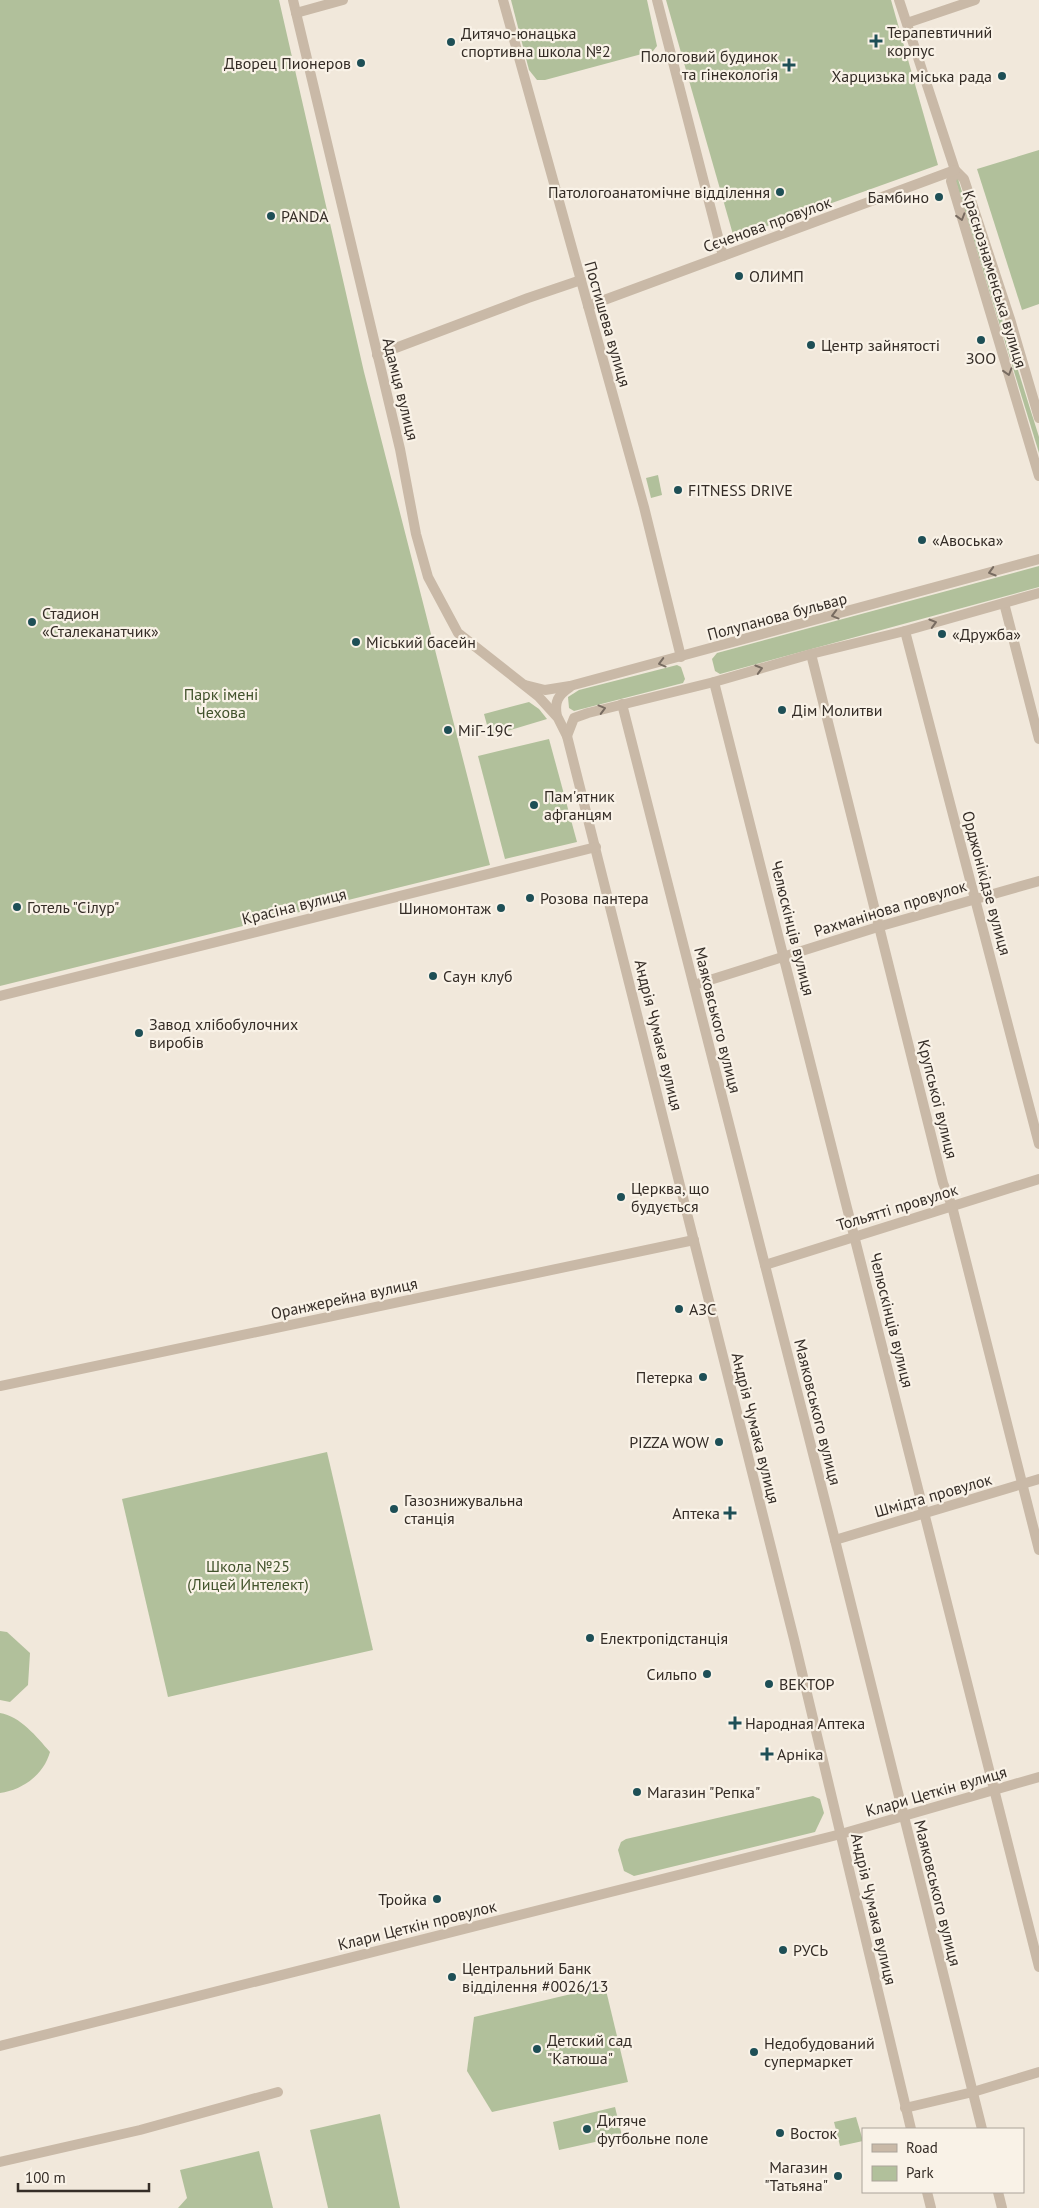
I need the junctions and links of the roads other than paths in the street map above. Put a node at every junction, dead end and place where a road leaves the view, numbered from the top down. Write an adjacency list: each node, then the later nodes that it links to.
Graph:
1 (292, 0): 7 (street, Адамця вулиця)
2 (343, 0): 7 (street)
3 (503, 0): 11 (street, Постишева вулиця)
4 (657, 0): 10 (street)
5 (899, 0): 8 (street)
6 (975, 0): 8 (street)
7 (296, 13): 13 (street, Адамця вулиця)
8 (907, 23): 9 (street)
9 (956, 170): 10 (street, Сєченова провулок); 14 (street, Краснознаменська вулиця); 15 (street, Краснознаменська вулиця, one-way to 15)
10 (723, 256): 12 (street, Сєченова провулок)
11 (581, 280): 12 (street, Постишева вулиця); 13 (street)
12 (588, 306): 21 (street, Постишева вулиця)
13 (377, 355): 23 (street, Адамця вулиця)
14 (1039, 418)
15 (1039, 476)
16 (1039, 559): 21 (street, Полупанова бульвар, one-way to 21)
17 (1039, 593): 18 (street)
18 (1004, 603): 19 (street, one-way to 18); 28 (street)
19 (905, 631): 20 (street); 31 (street, Орджонікідзе вулиця)
20 (811, 654): 22 (street, one-way to 20); 32 (street, Крупської вулиця)
21 (681, 657): 24 (street, Полупанова бульвар, one-way to 24)
22 (714, 682): 25 (street); 33 (street, Челюскінців вулиця)
23 (521, 684): 24 (street, Полупанова бульвар); 26 (street, Адамця вулиця)
24 (570, 686): 26 (street)
25 (622, 704): 27 (street, one-way to 25); 34 (street, Маяковського вулиця)
26 (558, 718): 27 (street, Адамця вулиця)
27 (567, 736): 29 (street, Андрія Чумака вулиця)
28 (1039, 739)
29 (596, 847): 35 (street, Красіна вулиця); 40 (street, Андрія Чумака вулиця)
30 (1039, 882): 31 (street, Рахманінова провулок)
31 (976, 898): 32 (street, Рахманінова провулок); 36 (street, Орджонікідзе вулиця)
32 (881, 926): 33 (street, Рахманінова провулок); 38 (street, Крупської вулиця)
33 (785, 955): 34 (street, Рахманінова провулок); 39 (street, Челюскінців вулиця)
34 (694, 985): 41 (street, Маяковського вулиця)
35 (0, 996)
36 (1039, 1144)
37 (1039, 1179): 38 (street, Тольятті провулок)
38 (952, 1206): 39 (street, Тольятті провулок); 44 (street, Крупської вулиця)
39 (856, 1236): 41 (street, Тольятті провулок); 45 (street, Челюскінців вулиця)
40 (694, 1240): 42 (street, Оранжерейна вулиця); 51 (street, Андрія Чумака вулиця)
41 (765, 1265): 46 (street, Маяковського вулиця)
42 (0, 1386)
43 (1039, 1479): 44 (street, Шмідта провулок)
44 (1022, 1484): 45 (street, Шмідта провулок); 47 (street, Крупської вулиця)
45 (925, 1512): 46 (street, Шмідта провулок); 49 (street, Челюскінців вулиця)
46 (835, 1540): 50 (street, Маяковського вулиця)
47 (1039, 1550)
48 (1039, 1777): 49 (street, Клари Цеткін вулиця)
49 (995, 1790): 50 (street, Клари Цеткін вулиця); 52 (street, Челюскінців вулиця)
50 (903, 1818): 51 (street, Клари Цеткін вулиця); 56 (street, Маяковського вулиця)
51 (840, 1834): 53 (street, Клари Цеткін провулок); 57 (street, Андрія Чумака вулиця)
52 (1039, 1966)
53 (0, 2046)
54 (1039, 2072): 56 (street)
55 (278, 2092): 60 (street)
56 (973, 2092): 57 (street); 59 (street, Маяковського вулиця)
57 (905, 2108): 58 (street, Андрія Чумака вулиця)
58 (911, 2128)
59 (982, 2128)
60 (0, 2162)
61 (926, 2193): 63 (street)
62 (998, 2193): 64 (street)
63 (930, 2208)
64 (1002, 2208)

